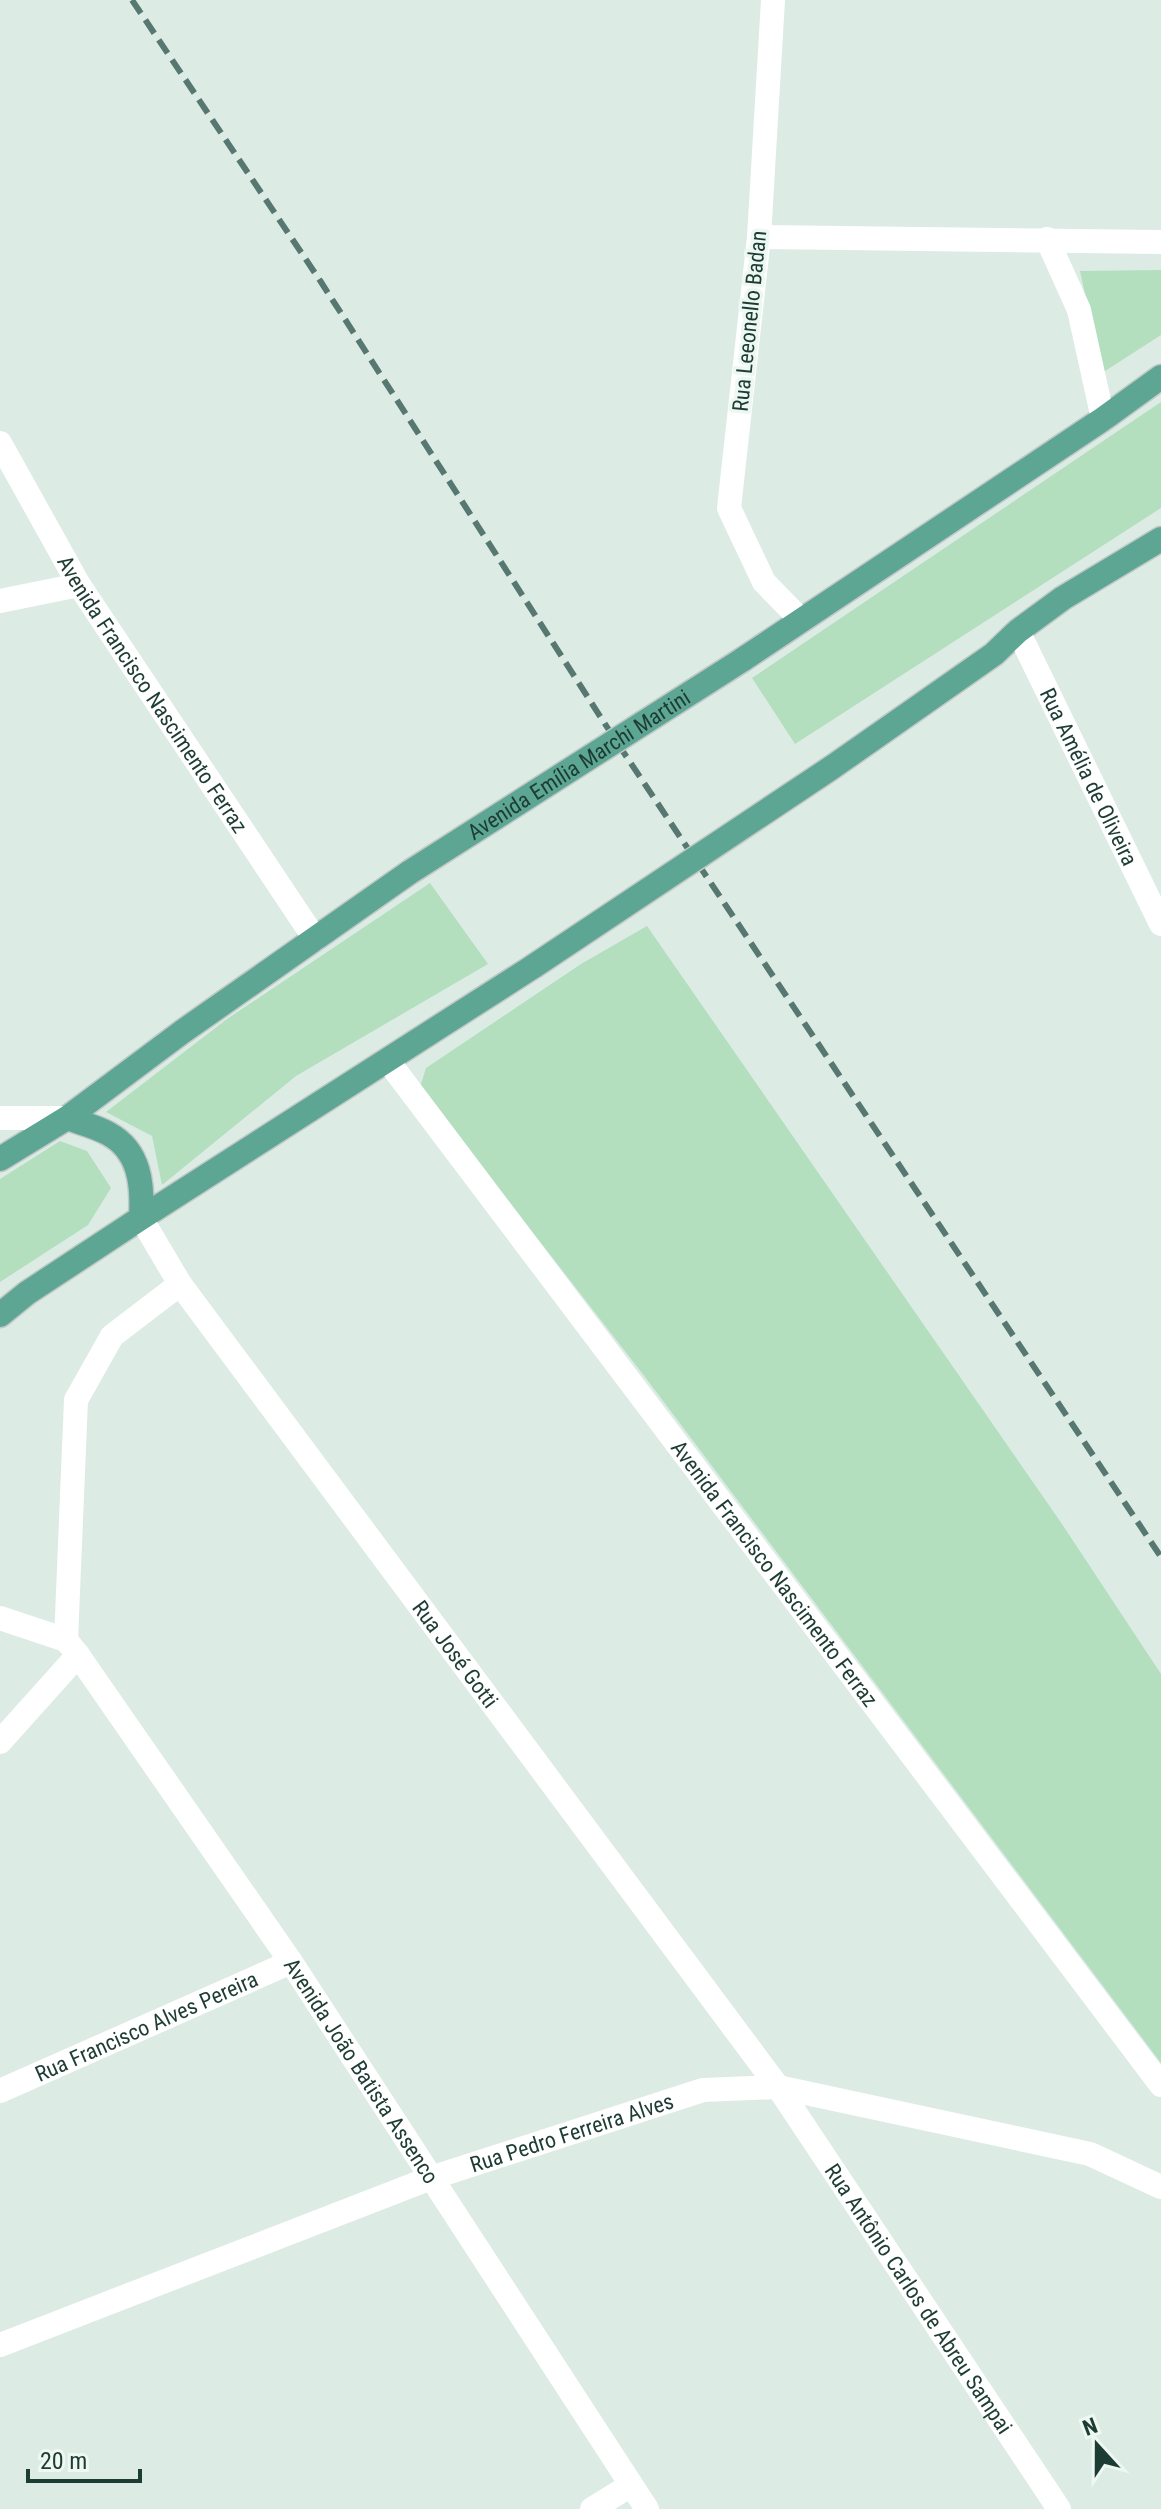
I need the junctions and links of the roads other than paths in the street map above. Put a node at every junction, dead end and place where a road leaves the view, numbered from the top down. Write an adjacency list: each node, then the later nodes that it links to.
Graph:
1 (773, 0): 2 (street, Rua Leeonello Badan)
2 (759, 237): 3 (street); 11 (street, Rua Leeonello Badan)
3 (1047, 239): 4 (street); 6 (street)
4 (1161, 242)
5 (1161, 377): 6 (main road, Avenida Emília Marchi Martini)
6 (1103, 419): 11 (main road, Avenida Emília Marchi Martini)
7 (0, 443): 9 (street, Avenida Francisco Nascimento Ferraz)
8 (1161, 539): 12 (main road)
9 (79, 585): 10 (street); 14 (street, Avenida Francisco Nascimento Ferraz)
10 (0, 601)
11 (801, 620): 14 (main road, Avenida Emília Marchi Martini, bridge)
12 (1018, 631): 13 (street, Rua Amélia de Oliveira); 15 (main road, bridge)
13 (1161, 924)
14 (315, 939): 17 (main road, Avenida Emília Marchi Martini)
15 (388, 1061): 19 (main road); 26 (street, Avenida Francisco Nascimento Ferraz)
16 (0, 1118): 17 (street)
17 (67, 1118): 18 (main road, Avenida Emília Marchi Martini); 19 (main road)
18 (0, 1159)
19 (141, 1218): 20 (street, Rua José Gotti); 21 (main road)
20 (180, 1284): 23 (street); 27 (street, Rua José Gotti)
21 (0, 1315)
22 (0, 1618): 23 (street)
23 (72, 1648): 24 (street); 25 (street, Avenida João Batista Assenco)
24 (0, 1742)
25 (291, 1962): 28 (street, Rua Francisco Alves Pereira); 29 (street, Avenida João Batista Assenco)
26 (1161, 2085)
27 (778, 2087): 29 (street, Rua Pedro Ferreira Alves); 30 (street, Rua Pedro Ferreira Alves); 35 (street, Rua Antônio Carlos de Abreu Sampai)
28 (0, 2091)
29 (431, 2178): 31 (street, Rua Pedro Ferreira Alves); 32 (street, Avenida João Batista Assenco)
30 (1161, 2187)
31 (0, 2345)
32 (631, 2485): 33 (street); 34 (street, Avenida João Batista Assenco)
33 (592, 2509)
34 (647, 2509)
35 (1059, 2509)

